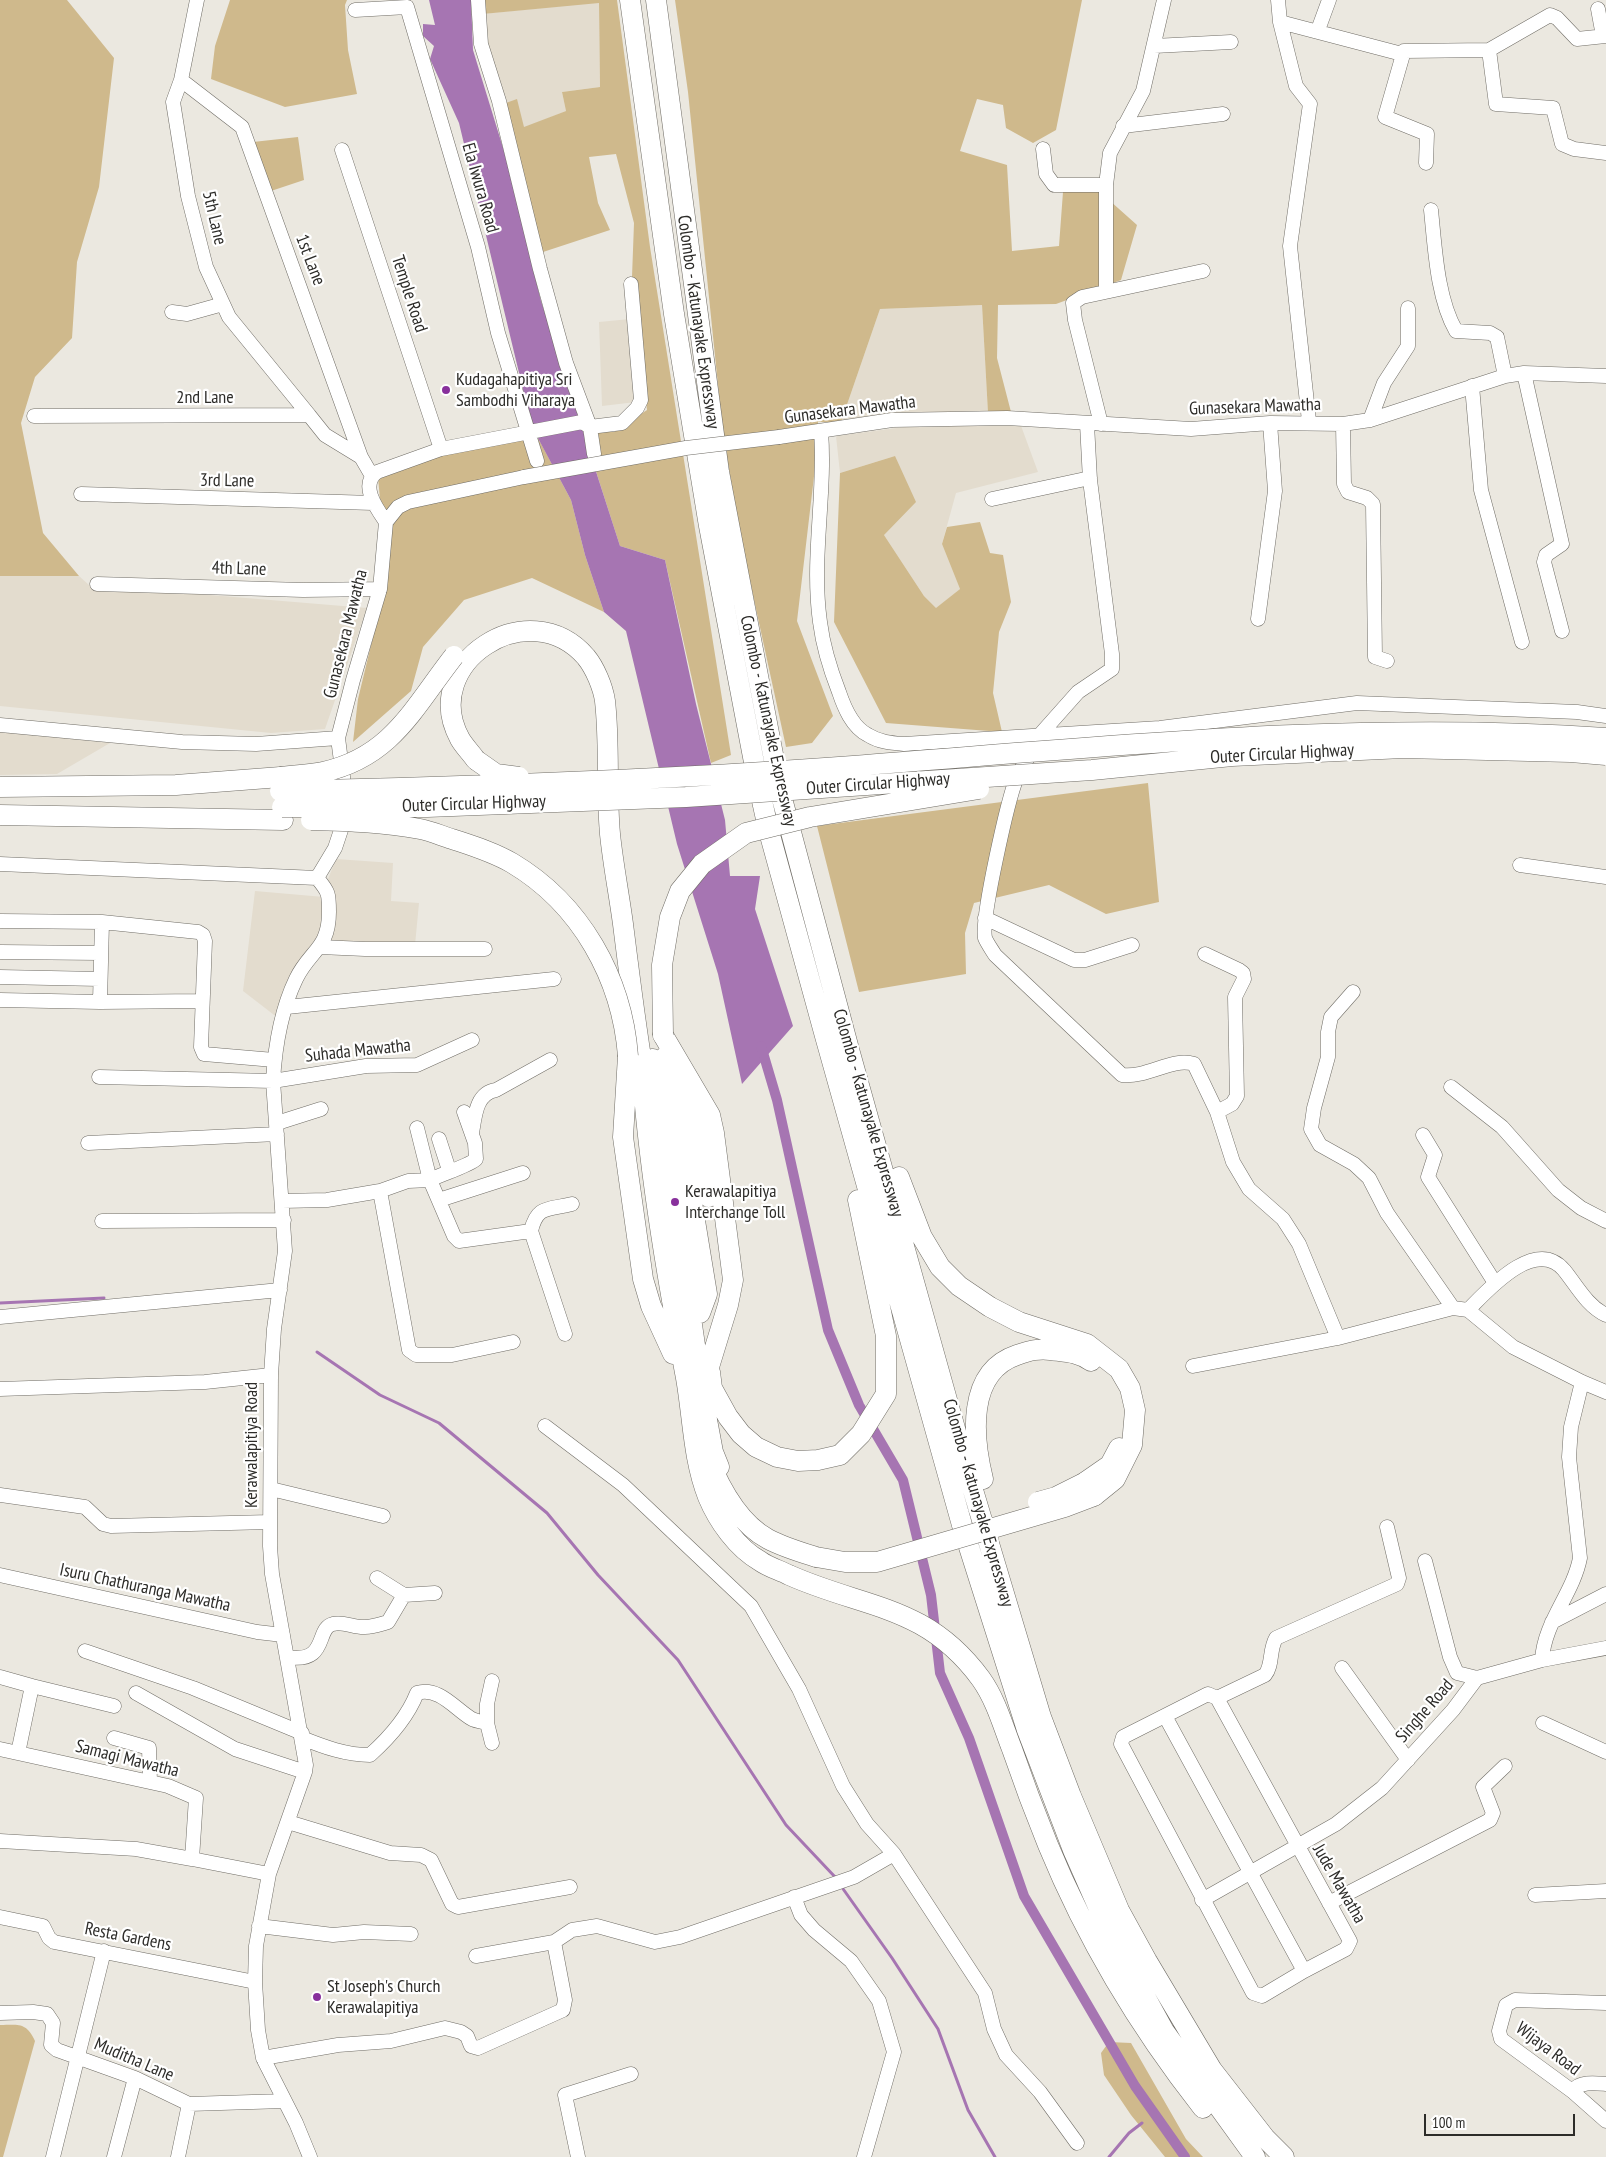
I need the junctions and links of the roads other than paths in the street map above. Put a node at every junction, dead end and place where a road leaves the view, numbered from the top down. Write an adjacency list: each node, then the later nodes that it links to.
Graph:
1 (197, 0): 17 (street, 5th Lane)
2 (478, 0): 43 (street)
3 (630, 0): 98 (highway, Colombo - Katunayake Expressway)
4 (656, 0): 91 (highway, Colombo - Katunayake Expressway)
5 (1164, 0): 14 (street)
6 (1278, 0): 10 (street)
7 (1329, 0): 11 (street)
8 (1598, 9): 12 (street)
9 (355, 10): 44 (street, Ela Iwura Road)
10 (1280, 22): 11 (street); 39 (street)
11 (1318, 30): 16 (street)
12 (1605, 36): 15 (street)
13 (1231, 42): 14 (street)
14 (1154, 46): 19 (street)
15 (1489, 50): 16 (street); 22 (street)
16 (1402, 54): 23 (street)
17 (181, 80): 29 (street, 5th Lane); 48 (street, 1st Lane)
18 (1223, 114): 19 (street)
19 (1122, 126): 24 (street)
20 (1043, 149): 24 (street)
21 (342, 150): 46 (street, Temple Road)
22 (1606, 154)
23 (1426, 163)
24 (1106, 185): 28 (street)
25 (1431, 210): 33 (street)
26 (1203, 271): 28 (street)
27 (631, 284): 43 (street)
28 (1106, 292): 41 (street)
29 (223, 304): 31 (street); 37 (street, 5th Lane)
30 (1408, 308): 38 (street)
31 (172, 312)
32 (1524, 373): 33 (street, Gunasekara Mawatha); 34 (street, Gunasekara Mawatha); 59 (street)
33 (1505, 376): 35 (street, Gunasekara Mawatha)
34 (1606, 376)
35 (1472, 386): 38 (street, Gunasekara Mawatha); 60 (street)
36 (34, 416): 37 (street, 2nd Lane)
37 (309, 416): 48 (street)
38 (1370, 420): 42 (street, Gunasekara Mawatha)
39 (1309, 422): 40 (street, Gunasekara Mawatha); 42 (street, Gunasekara Mawatha)
40 (1270, 423): 41 (street, Gunasekara Mawatha); 58 (street)
41 (1094, 424): 45 (street, Gunasekara Mawatha); 51 (street)
42 (1343, 424): 61 (street)
43 (586, 425): 44 (street); 47 (street)
44 (534, 431): 46 (street); 49 (street)
45 (821, 431): 55 (street, Gunasekara Mawatha, bridge); 64 (street)
46 (440, 449): 50 (street)
47 (594, 454)
48 (361, 457): 50 (street, 1st Lane)
49 (537, 461)
50 (372, 476): 54 (street)
51 (1090, 478): 53 (street); 64 (street)
52 (81, 494): 54 (street, 3rd Lane)
53 (992, 499)
54 (373, 503): 55 (street)
55 (386, 522): 57 (street, Gunasekara Mawatha)
56 (97, 584): 57 (street, 4th Lane)
57 (380, 590): 65 (street, Gunasekara Mawatha)
58 (1258, 618)
59 (1562, 631)
60 (1522, 642)
61 (1387, 661)
62 (1606, 716): 64 (street)
63 (0, 724): 65 (street)
64 (1038, 736): 79 (street)
65 (338, 738): 78 (street)
66 (1606, 738): 69 (highway, Outer Circular Highway, bridge)
67 (1606, 755): 68 (highway, Outer Circular Highway, bridge)
68 (1092, 770): 72 (highway, Outer Circular Highway, bridge); 97 (highway, bridge)
69 (684, 778): 72 (highway, Outer Circular Highway, bridge); 102 (highway, bridge)
70 (0, 787): 72 (highway)
71 (0, 794): 72 (highway, Outer Circular Highway)
72 (281, 799): 73 (highway, Outer Circular Highway); 74 (highway); 102 (highway, bridge); 102 (highway, bridge)
73 (0, 807)
74 (0, 815)
75 (0, 864): 78 (street)
76 (1520, 864): 77 (street)
77 (1606, 877)
78 (317, 878): 83 (street, Kerawalapitiya Road)
79 (986, 918): 82 (street); 109 (street)
80 (0, 921): 81 (street)
81 (102, 922): 86 (street); 94 (street)
82 (1132, 945)
83 (320, 947): 84 (street); 96 (street, Kerawalapitiya Road)
84 (485, 949)
85 (0, 952): 86 (street)
86 (100, 953): 89 (street)
87 (1205, 954): 109 (street)
88 (0, 977): 89 (street)
89 (100, 978): 95 (street)
90 (554, 979): 96 (street)
91 (832, 984): 148 (highway); 174 (highway, Colombo - Katunayake Expressway)
92 (1353, 992): 130 (street)
93 (0, 1000): 95 (street)
94 (202, 1001): 95 (street); 100 (street)
95 (100, 1002)
96 (286, 1007): 100 (street, Kerawalapitiya Road)
97 (663, 1035): 105 (highway); 129 (highway); 134 (highway); 140 (highway)
98 (825, 1036): 140 (highway); 220 (highway, Colombo - Katunayake Expressway)
99 (472, 1040): 104 (street, Suhada Mawatha)
100 (274, 1060): 104 (street, Kerawalapitiya Road)
101 (550, 1060): 112 (street)
102 (641, 1060): 134 (highway); 138 (highway); 138 (highway); 143 (highway); 148 (highway, bridge)
103 (100, 1077): 104 (street, Suhada Mawatha)
104 (273, 1081): 110 (street, Kerawalapitiya Road)
105 (677, 1086): 129 (highway); 134 (highway)
106 (1451, 1087): 124 (street)
107 (322, 1109): 110 (street)
108 (464, 1112): 112 (street)
109 (1217, 1112): 136 (street)
110 (277, 1128): 115 (street); 121 (street, Kerawalapitiya Road)
111 (417, 1128): 118 (street)
112 (472, 1134): 116 (street)
113 (1423, 1135): 127 (street)
114 (438, 1139): 116 (street)
115 (88, 1143)
116 (449, 1170): 118 (street)
117 (523, 1173): 120 (street)
118 (430, 1180): 119 (street); 120 (street)
119 (380, 1190): 121 (street); 137 (street)
120 (439, 1200): 126 (street)
121 (282, 1201): 123 (street, Kerawalapitiya Road)
122 (572, 1204): 126 (street)
123 (284, 1220): 125 (street); 128 (street, Kerawalapitiya Road)
124 (1606, 1221)
125 (102, 1222)
126 (531, 1231): 135 (street)
127 (1495, 1282): 131 (street); 132 (street)
128 (280, 1290): 133 (street); 141 (street, Kerawalapitiya Road)
129 (707, 1294): 134 (highway)
130 (1453, 1308): 131 (street); 136 (street)
131 (1468, 1310): 142 (street)
132 (1606, 1315)
133 (0, 1317)
134 (703, 1329): 140 (highway)
135 (565, 1334)
136 (1338, 1338): 139 (street)
137 (513, 1342)
138 (682, 1358): 143 (highway)
139 (1193, 1366)
140 (709, 1367)
141 (271, 1375): 144 (street); 147 (street, Kerawalapitiya Road)
142 (1582, 1382): 145 (street); 159 (street)
143 (687, 1384): 220 (highway)
144 (0, 1389)
145 (1606, 1392)
146 (545, 1426): 190 (street)
147 (271, 1489): 150 (street); 151 (street, Kerawalapitiya Road)
148 (1089, 1489): 174 (highway)
149 (0, 1495): 151 (street)
150 (383, 1516)
151 (270, 1522): 160 (street, Kerawalapitiya Road)
152 (1387, 1527): 171 (street)
153 (1425, 1562): 167 (street)
154 (0, 1575): 160 (street, Isuru Chathuranga Mawatha)
155 (377, 1578): 158 (street)
156 (434, 1593): 158 (street)
157 (1606, 1594): 159 (street)
158 (404, 1595): 163 (street)
159 (1552, 1622): 164 (street)
160 (283, 1635): 163 (street, Kerawalapitiya Road)
161 (1606, 1648): 164 (street, Singhe Road)
162 (85, 1651): 177 (street)
163 (288, 1656): 177 (street, Kerawalapitiya Road)
164 (1542, 1660): 167 (street, Singhe Road)
165 (1342, 1668): 183 (street)
166 (0, 1677): 169 (street)
167 (1477, 1678): 183 (street, Singhe Road)
168 (492, 1681): 175 (street)
169 (32, 1686): 172 (street); 182 (street)
170 (136, 1693): 185 (street)
171 (1217, 1698): 173 (street); 189 (street, Jude Mawatha)
172 (114, 1706)
173 (1165, 1716): 192 (street); 198 (street)
174 (1041, 1717): 227 (highway, Colombo - Katunayake Expressway)
175 (488, 1723): 177 (street); 179 (street)
176 (1543, 1723): 181 (street)
177 (302, 1736): 185 (street, Kerawalapitiya Road)
178 (114, 1738): 186 (street)
179 (492, 1743)
180 (0, 1749): 182 (street, Samagi Mawatha)
181 (1606, 1752)
182 (18, 1753): 186 (street, Samagi Mawatha)
183 (1408, 1760): 189 (street, Singhe Road)
184 (1505, 1766): 199 (street)
185 (305, 1772): 187 (street, Kerawalapitiya Road)
186 (150, 1782): 191 (street, Samagi Mawatha)
187 (288, 1822): 193 (street, Kerawalapitiya Road); 194 (street)
188 (0, 1841): 191 (street)
189 (1296, 1846): 192 (street, Singhe Road); 199 (street, Jude Mawatha)
190 (894, 1854): 197 (street); 219 (street)
191 (192, 1859): 193 (street)
192 (1250, 1873): 198 (street, Singhe Road); 206 (street)
193 (269, 1874): 201 (street, Kerawalapitiya Road)
194 (570, 1887)
195 (1606, 1891): 196 (street)
196 (1536, 1895)
197 (794, 1897): 203 (street); 226 (street)
198 (1202, 1900): 206 (street)
199 (1329, 1904): 206 (street, Jude Mawatha)
200 (0, 1917): 204 (street, Resta Gardens)
201 (259, 1926): 202 (street); 207 (street, Kerawalapitiya Road)
202 (411, 1934)
203 (554, 1942): 205 (street); 211 (street)
204 (104, 1950): 207 (street, Resta Gardens); 210 (street, Muditha Lane)
205 (476, 1956)
206 (1304, 1971)
207 (255, 1982): 211 (street, Kerawalapitiya Road)
208 (1606, 2003): 215 (street, Wijaya Road)
209 (0, 2013): 210 (street)
210 (77, 2056): 213 (street, Muditha Lane); 221 (street)
211 (263, 2058): 216 (street, Kerawalapitiya Road)
212 (631, 2074): 225 (street)
213 (136, 2078): 217 (street, Muditha Lane); 222 (street)
214 (1606, 2084): 215 (street)
215 (1572, 2091): 218 (street, Wijaya Road)
216 (284, 2100): 217 (street, Muditha Lane); 224 (street, Kerawalapitiya Road)
217 (189, 2104): 223 (street)
218 (1606, 2121)
219 (1077, 2143)
220 (1253, 2155)
221 (53, 2157)
222 (114, 2157)
223 (178, 2157)
224 (310, 2157)
225 (578, 2157)
226 (864, 2157)
227 (1284, 2157)

